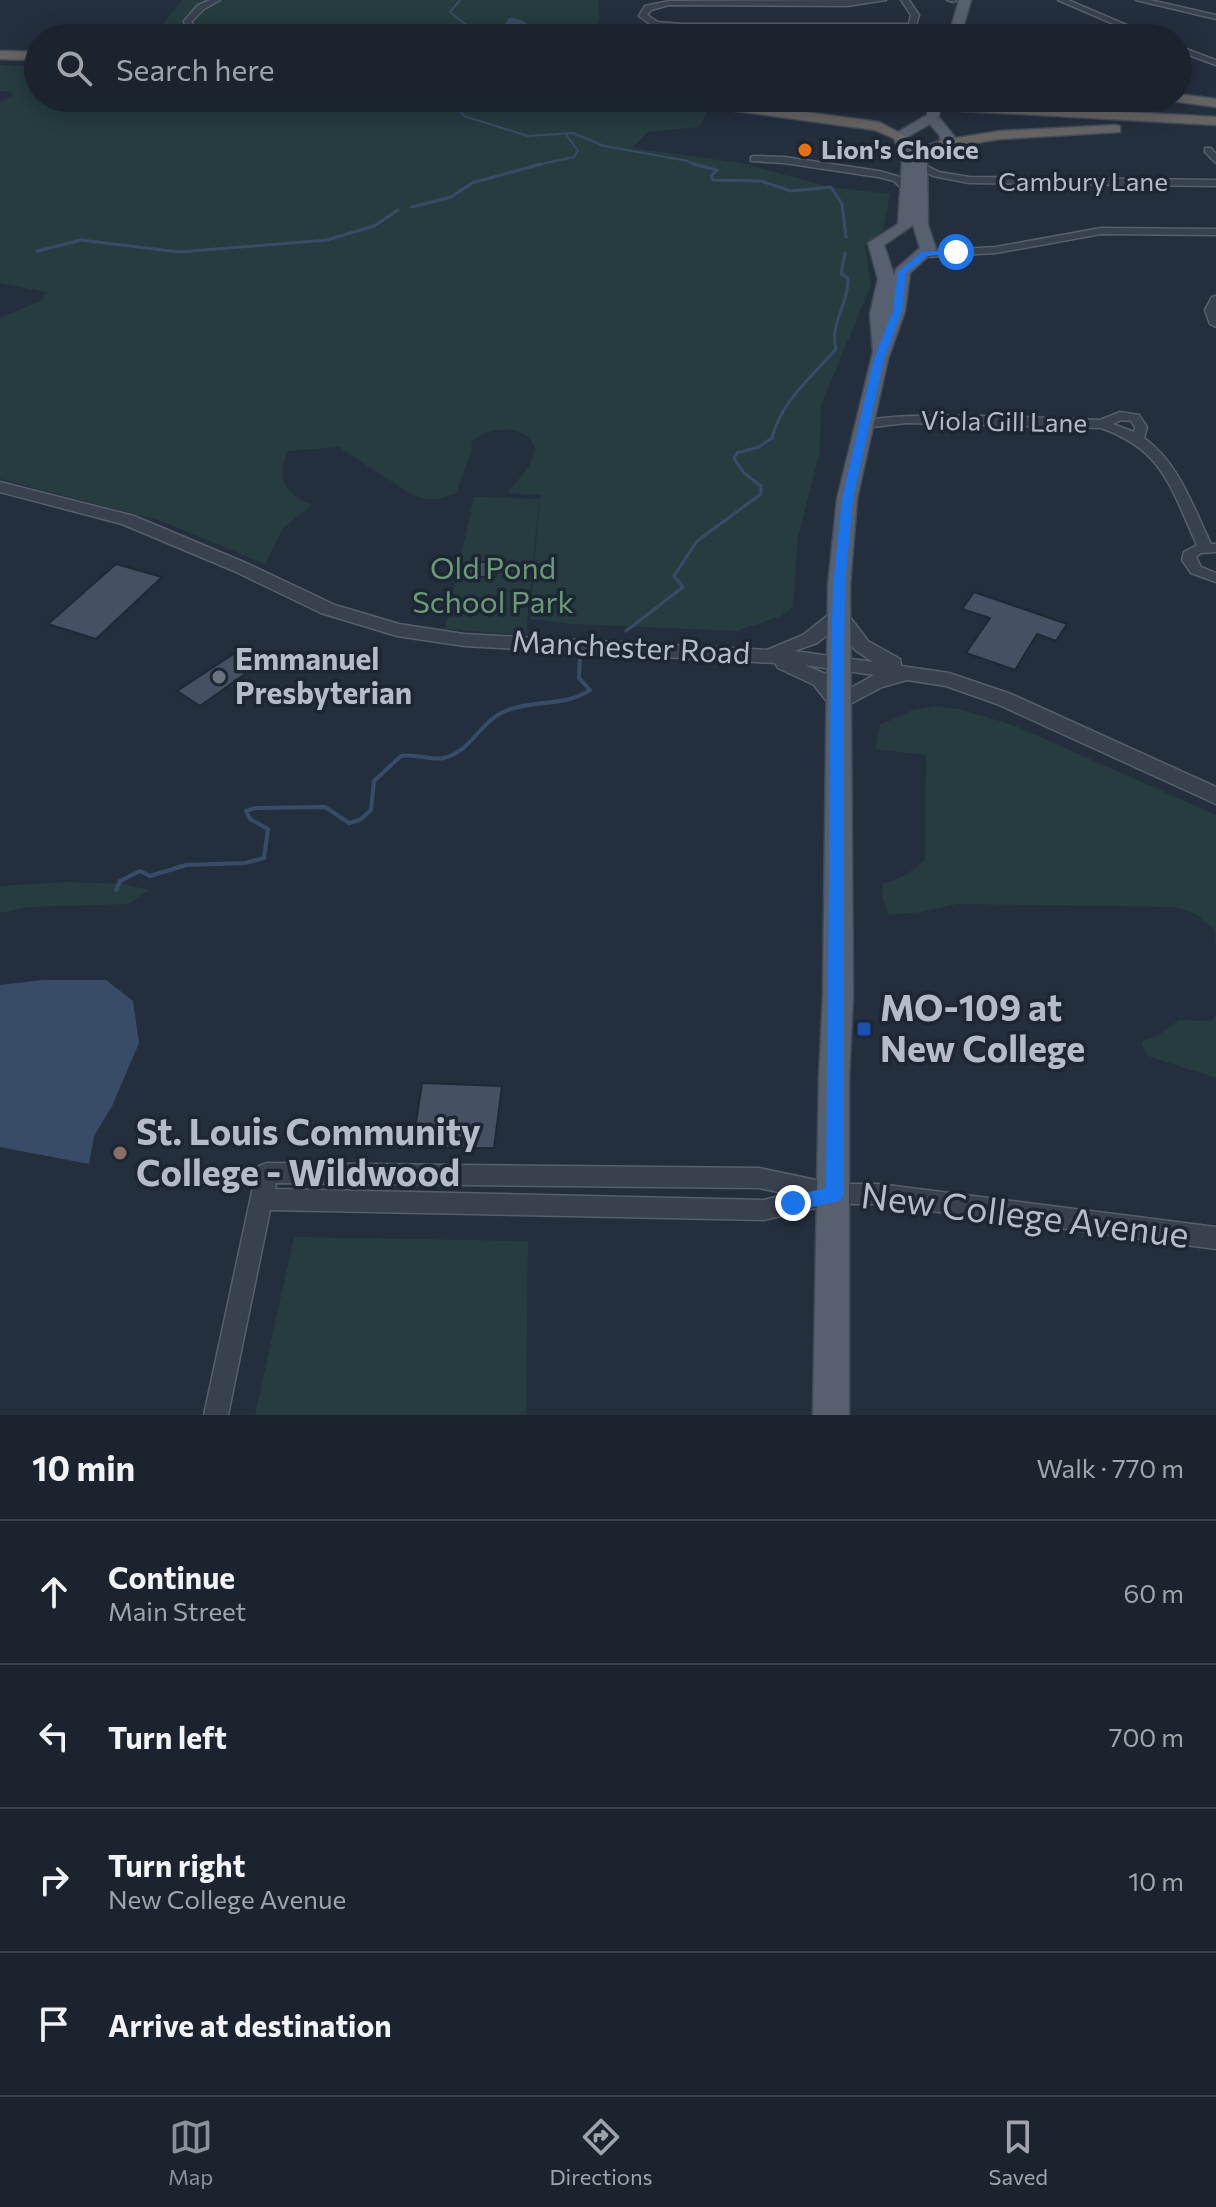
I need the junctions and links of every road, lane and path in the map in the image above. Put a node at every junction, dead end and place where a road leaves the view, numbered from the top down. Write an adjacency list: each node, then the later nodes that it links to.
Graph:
1 (216, 0): 11 (street)
2 (882, 0): 8 (street)
3 (905, 0): 13 (street)
4 (952, 0): 14 (main road)
5 (965, 0): 15 (main road)
6 (1063, 0): 16 (street)
7 (1140, 0): 10 (street)
8 (658, 4): 9 (street); 9 (street)
9 (647, 8): 12 (street)
10 (1216, 17)
11 (189, 24)
12 (665, 24)
13 (912, 24)
14 (948, 24)
15 (958, 24)
16 (1120, 24)
17 (0, 45): 18 (highway)
18 (24, 46)
19 (1192, 54): 22 (street)
20 (0, 55): 21 (highway)
21 (24, 56)
22 (1216, 63)
23 (1192, 100): 24 (highway)
24 (1216, 103)
25 (1192, 109): 26 (highway)
26 (1216, 110)
27 (774, 112): 32 (highway)
28 (934, 112): 30 (main road, bridge)
29 (1034, 112): 31 (highway)
30 (932, 118): 32 (main road); 33 (main road)
31 (1216, 123): 33 (highway)
32 (903, 136): 33 (main road); 37 (main road)
33 (943, 142): 37 (main road)
34 (1208, 150): 36 (street)
35 (754, 159): 38 (street)
36 (1216, 160)
37 (915, 166): 38 (street); 39 (street, Cambury Lane); 41 (main road)
38 (879, 174): 41 (street)
39 (950, 178): 40 (street, Cambury Lane); 41 (street, Cambury Lane)
40 (1216, 183)
41 (913, 185): 43 (main road); 44 (main road)
42 (1216, 230): 44 (street)
43 (882, 244): 44 (main road); 47 (main road)
44 (925, 249): 47 (main road)
45 (1216, 299): 46 (street)
46 (1216, 324)
47 (879, 359): 48 (main road)
48 (869, 402): 49 (street, Viola Gill Lane); 50 (main road)
49 (906, 419): 50 (street, Viola Gill Lane); 52 (street, Viola Gill Lane)
50 (864, 424): 54 (main road)
51 (0, 487): 55 (street, Manchester Road)
52 (1210, 548): 53 (street, Viola Gill Lane)
53 (1216, 578)
54 (839, 616): 55 (street); 56 (main road); 57 (street)
55 (764, 655): 56 (street, Manchester Road); 58 (street)
56 (837, 662): 57 (street, Manchester Road); 58 (main road)
57 (919, 675): 58 (street); 59 (street, Manchester Road)
58 (839, 703): 60 (main road)
59 (1216, 796)
60 (835, 1194): 61 (street, New College Avenue); 61 (street, New College Avenue); 62 (street, New College Avenue); 64 (main road)
61 (262, 1199): 63 (street)
62 (1216, 1238)
63 (216, 1415)
64 (831, 1415)

